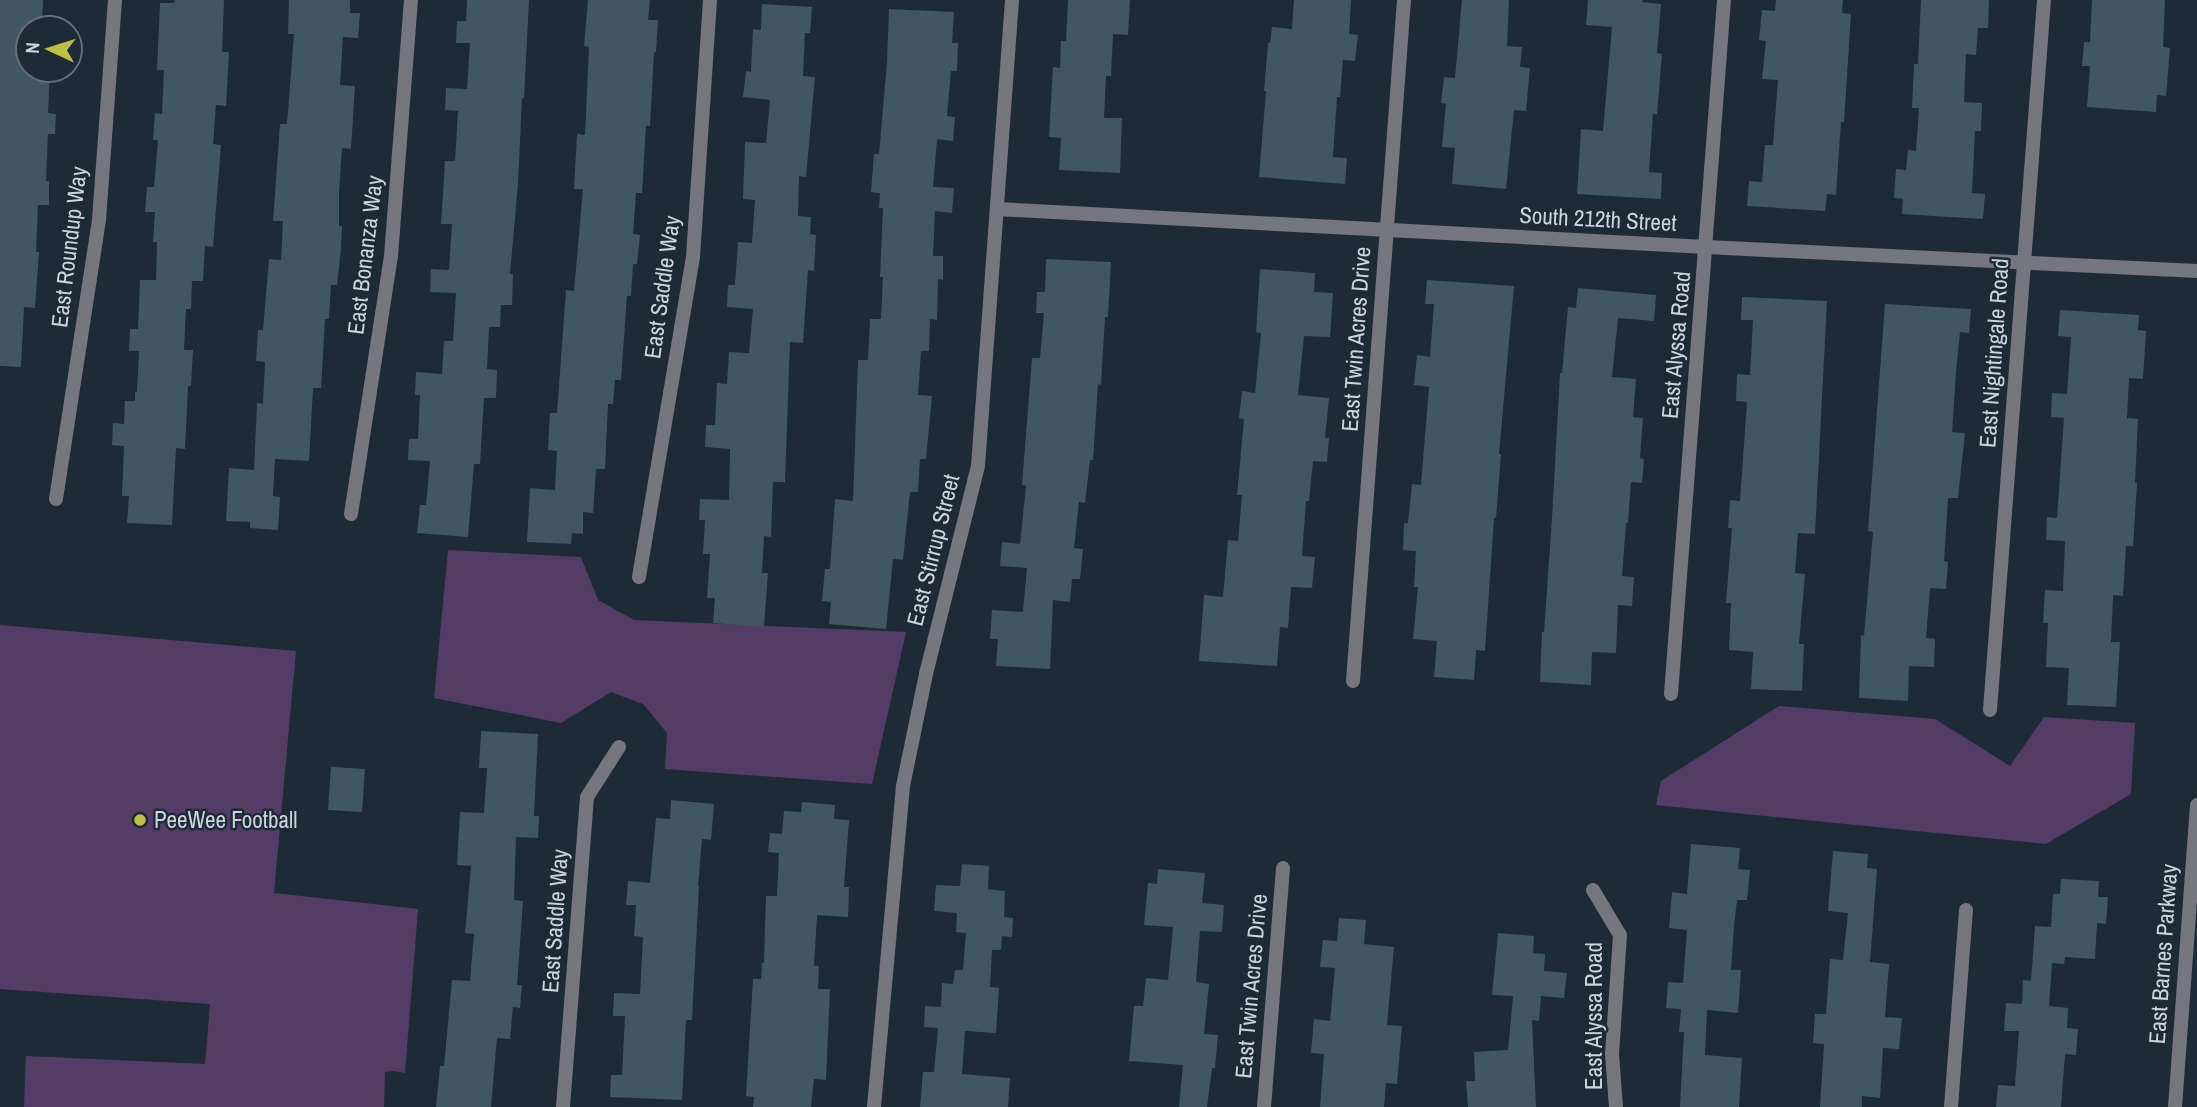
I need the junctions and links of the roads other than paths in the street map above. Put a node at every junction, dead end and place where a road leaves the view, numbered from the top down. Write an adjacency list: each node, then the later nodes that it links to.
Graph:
1 (115, 0): 13 (street, East Roundup Way)
2 (411, 0): 14 (street, East Bonanza Way)
3 (710, 0): 15 (street, East Saddle Way)
4 (1012, 0): 8 (street, East Stirrup Street)
5 (1404, 0): 9 (street, East Twin Acres Drive)
6 (1724, 0): 10 (street, East Alyssa Road)
7 (2043, 0): 11 (street, East Nightingale Road)
8 (997, 209): 9 (street, South 212th Street); 25 (street, East Stirrup Street)
9 (1387, 231): 10 (street, South 212th Street); 16 (street, East Twin Acres Drive)
10 (1706, 247): 11 (street, South 212th Street); 17 (street, East Alyssa Road)
11 (2024, 264): 12 (street, South 212th Street); 18 (street, East Nightingale Road)
12 (2197, 271)
13 (56, 499)
14 (351, 514)
15 (639, 577)
16 (1353, 681)
17 (1671, 694)
18 (1990, 710)
19 (619, 747): 24 (street, East Saddle Way)
20 (2197, 804): 29 (street, East Barnes Parkway)
21 (1283, 868): 26 (street, East Twin Acres Drive)
22 (1593, 890): 27 (street, East Alyssa Road)
23 (1966, 910): 28 (street)
24 (563, 1107)
25 (874, 1107)
26 (1264, 1107)
27 (1616, 1107)
28 (1951, 1107)
29 (2175, 1107)

